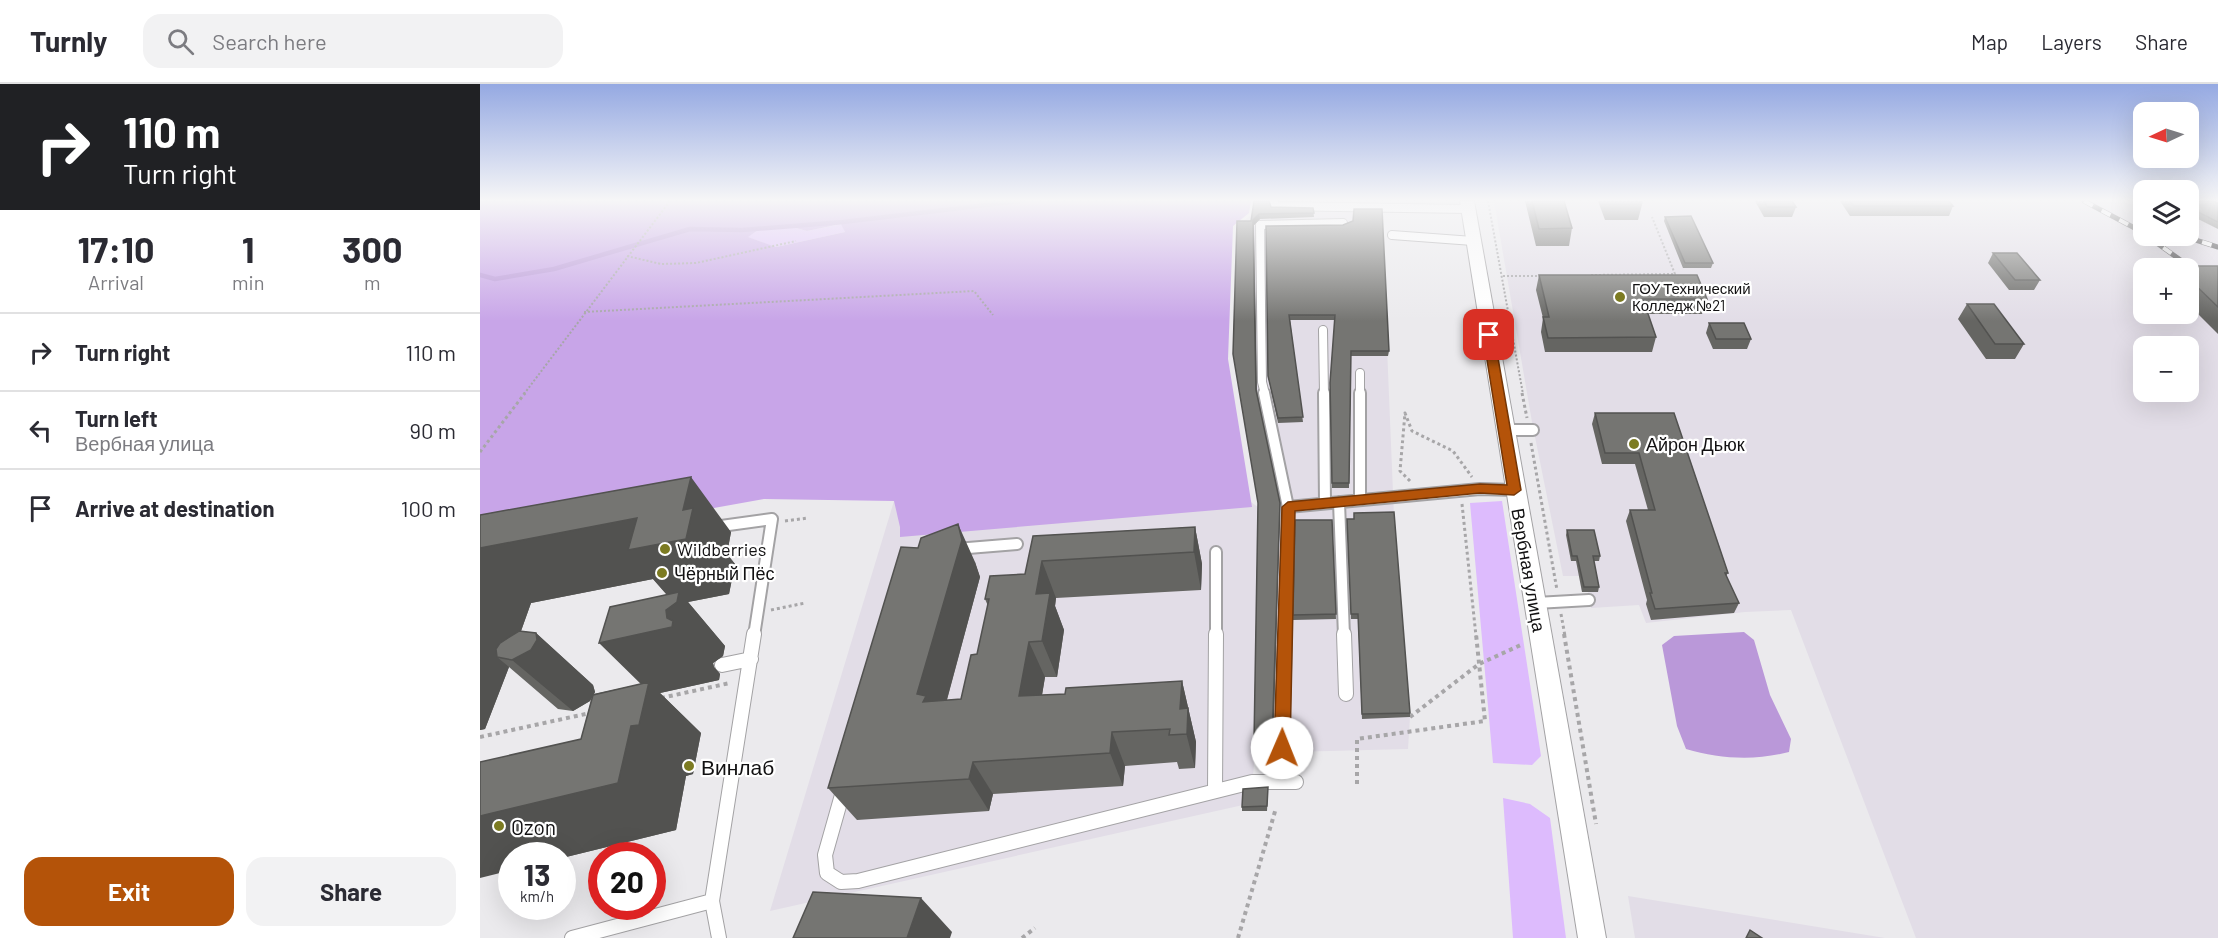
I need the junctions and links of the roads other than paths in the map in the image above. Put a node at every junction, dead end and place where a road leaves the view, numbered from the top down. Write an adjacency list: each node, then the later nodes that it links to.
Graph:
1 (1260, 241): 11 (lane)
2 (1473, 241): 5 (street, Вербная улица)
3 (1323, 330): 10 (lane)
4 (1360, 374): 8 (lane)
5 (1504, 430): 6 (lane); 7 (street, Вербная улица)
6 (1531, 430)
7 (1514, 490): 8 (lane); 17 (street, Вербная улица)
8 (1360, 500): 9 (lane)
9 (1339, 502): 10 (lane); 20 (lane)
10 (1325, 503): 11 (lane)
11 (1288, 507): 21 (lane)
12 (702, 529): 18 (lane)
13 (1017, 544): 14 (lane)
14 (945, 549)
15 (1216, 552): 24 (lane)
16 (1589, 600): 17 (lane)
17 (1536, 603): 28 (street, Вербная улица)
18 (751, 659): 19 (lane); 25 (lane)
19 (722, 665)
20 (1346, 694)
21 (1282, 748)
22 (847, 776): 24 (lane)
23 (1296, 782): 24 (lane)
24 (1215, 791)
25 (712, 901): 26 (lane); 27 (lane)
26 (572, 938)
27 (719, 938)
28 (1592, 938)

